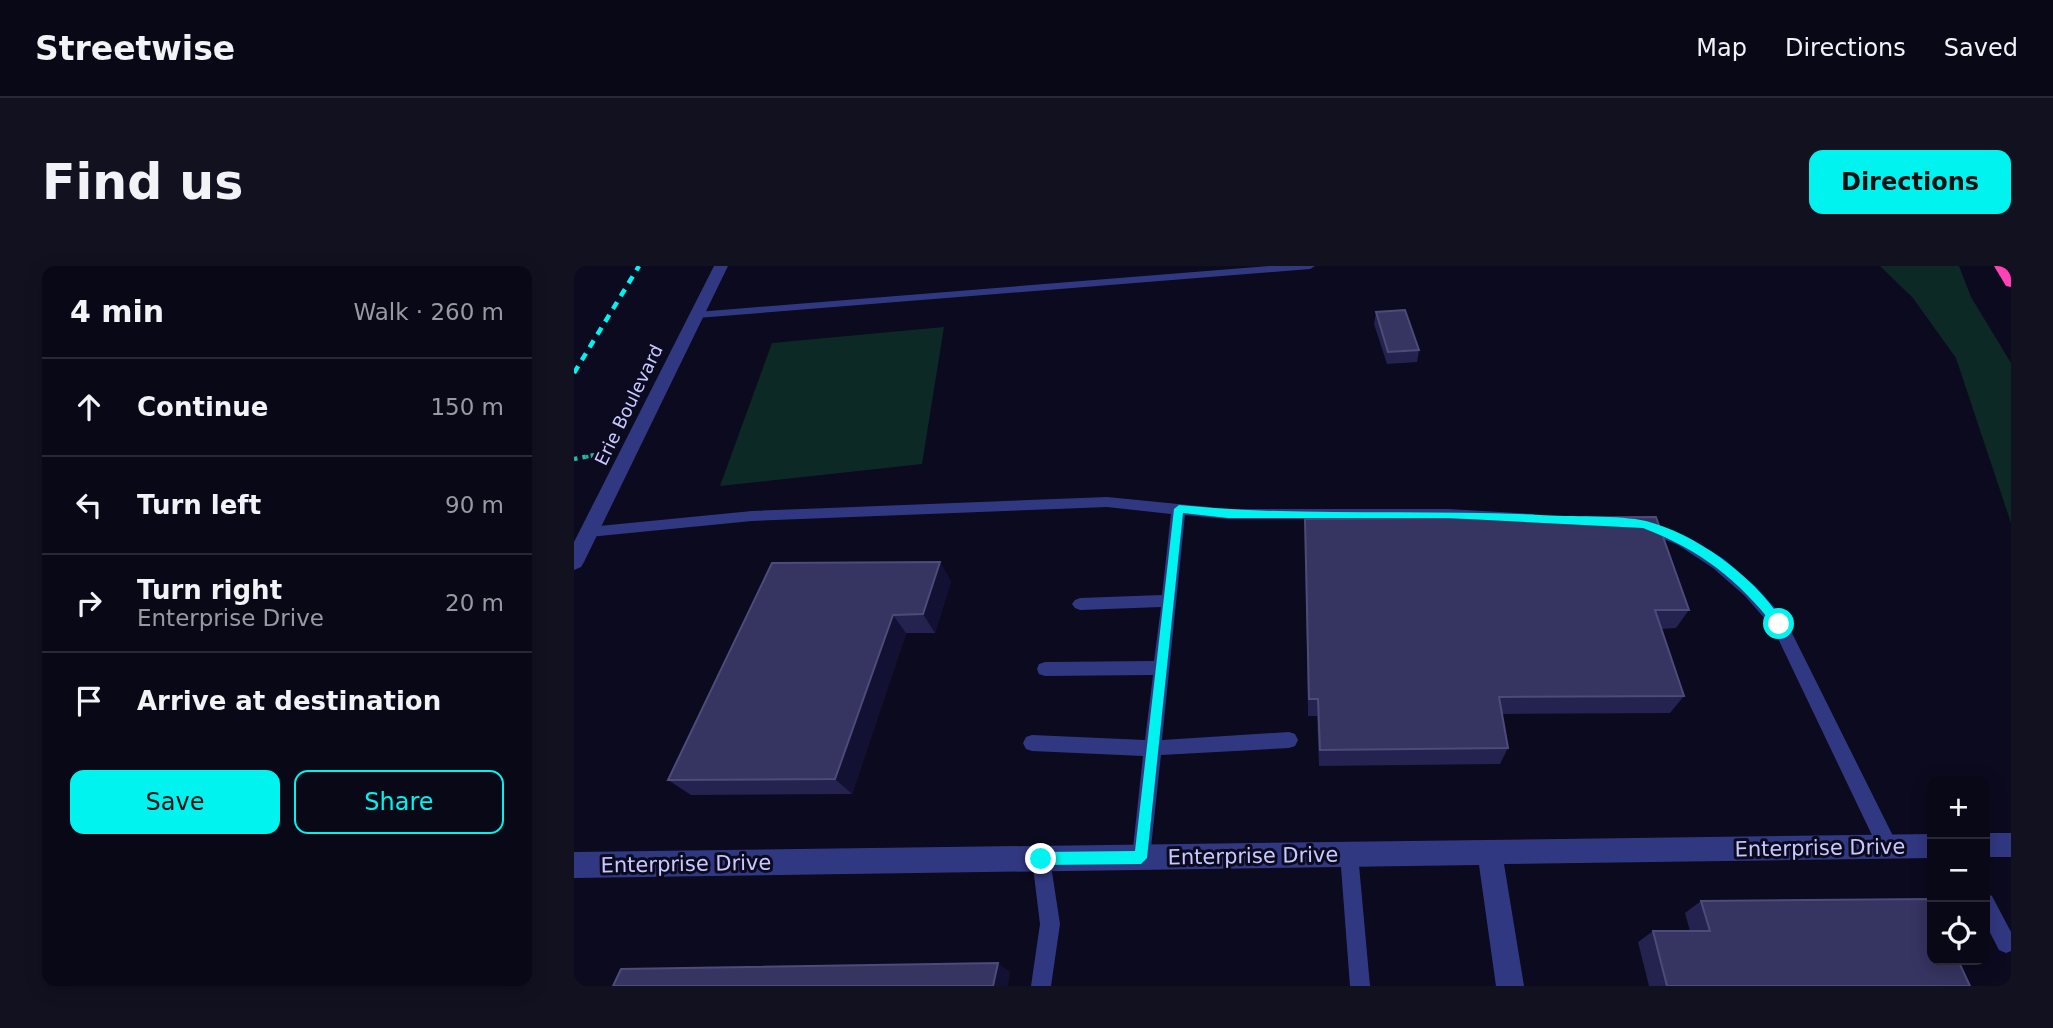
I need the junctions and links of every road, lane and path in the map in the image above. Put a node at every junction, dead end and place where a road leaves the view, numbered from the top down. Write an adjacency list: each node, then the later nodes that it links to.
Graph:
1 (721, 266): 5 (street, Erie Boulevard)
2 (1308, 266): 5 (lane)
3 (2001, 266): 4 (highway)
4 (2011, 283)
5 (697, 315): 9 (street, Erie Boulevard)
6 (1179, 509): 7 (lane); 9 (lane); 11 (lane)
7 (1552, 520)
8 (1631, 524): 21 (lane)
9 (589, 532): 10 (street, Erie Boulevard)
10 (574, 562)
11 (1168, 601): 12 (lane); 13 (lane)
12 (1080, 604)
13 (1161, 668): 14 (lane); 17 (lane)
14 (1045, 669)
15 (1289, 740): 17 (lane)
16 (1032, 743): 17 (lane)
17 (1153, 748): 24 (lane)
18 (1990, 845): 19 (street)
19 (2011, 845)
20 (1927, 846): 21 (street, Enterprise Drive)
21 (1888, 847): 22 (street, Enterprise Drive)
22 (1489, 852): 23 (street, Enterprise Drive); 31 (street)
23 (1349, 854): 24 (street, Enterprise Drive); 30 (lane)
24 (1141, 858): 25 (street, Enterprise Drive)
25 (1041, 859): 26 (street, Enterprise Drive); 29 (lane)
26 (574, 865)
27 (1990, 913): 28 (lane)
28 (2006, 943)
29 (1041, 986)
30 (1360, 986)
31 (1510, 986)

